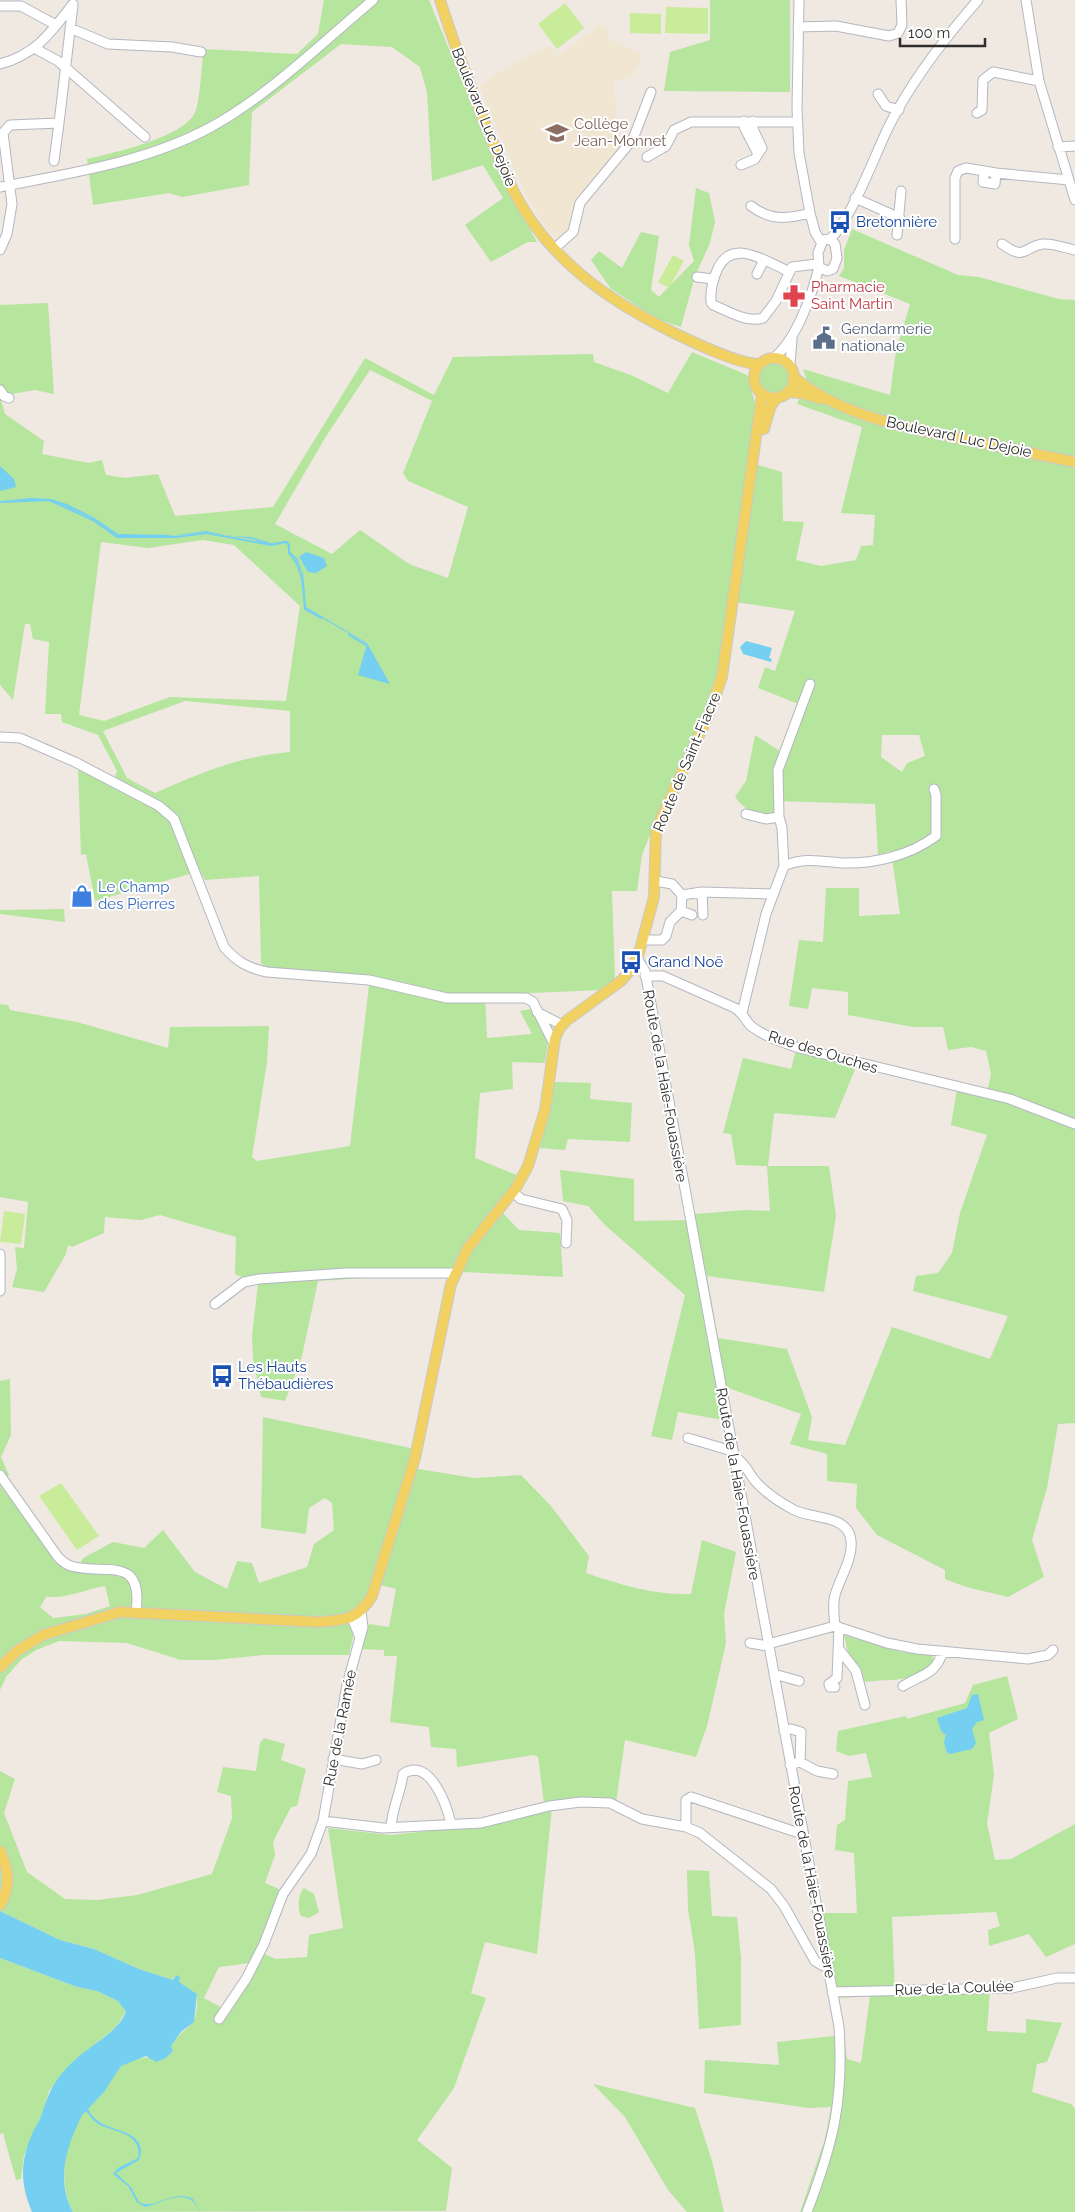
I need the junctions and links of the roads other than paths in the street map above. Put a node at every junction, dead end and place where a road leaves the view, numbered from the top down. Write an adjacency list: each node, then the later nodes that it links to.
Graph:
1 (373, 0): 34 (street)
2 (435, 0): 10 (main road, Boulevard Luc Dejoie)
3 (440, 0): 10 (main road, Boulevard Luc Dejoie)
4 (798, 0): 12 (street)
5 (902, 0): 12 (street)
6 (978, 0): 21 (street)
7 (1026, 0): 18 (street)
8 (74, 2): 11 (street); 13 (street)
9 (0, 6): 11 (street)
10 (447, 23): 45 (main road, Boulevard Luc Dejoie)
11 (56, 25): 14 (street)
12 (798, 27): 24 (street)
13 (70, 28): 15 (street); 17 (street)
14 (36, 48): 16 (street); 17 (street)
15 (201, 52)
16 (0, 64)
17 (65, 69): 25 (street); 26 (street)
18 (1039, 81): 22 (street); 27 (street)
19 (651, 92): 45 (street)
20 (878, 94): 21 (street)
21 (899, 110): 36 (street)
22 (977, 113)
23 (748, 121): 24 (street); 29 (street); 32 (street)
24 (797, 122): 39 (street)
25 (59, 124): 30 (street); 31 (street)
26 (145, 137)
27 (1058, 146): 28 (street); 33 (street)
28 (1075, 146)
29 (647, 157)
30 (54, 161)
31 (3, 163): 34 (street)
32 (741, 165)
33 (1070, 180): 37 (street); 42 (street)
34 (5, 186): 46 (street)
35 (901, 191): 40 (street)
36 (855, 198): 40 (street); 43 (street)
37 (1075, 200)
38 (751, 206): 39 (street)
39 (810, 213): 43 (street)
40 (900, 218): 41 (street)
41 (897, 235)
42 (955, 239)
43 (829, 242): 49 (street); 49 (street)
44 (1002, 244): 47 (street)
45 (554, 249): 55 (main road, Boulevard Luc Dejoie)
46 (0, 250)
47 (1075, 250)
48 (764, 260): 50 (street); 51 (street); 53 (street)
49 (821, 268): 50 (street); 54 (street)
50 (788, 271): 53 (street)
51 (757, 274)
52 (697, 278): 53 (street)
53 (714, 279)
54 (793, 334): 56 (street); 58 (street)
55 (686, 339): 57 (main road, Boulevard Luc Dejoie); 60 (main road, Boulevard Luc Dejoie)
56 (776, 357): 57 (main road); 58 (main road)
57 (758, 364): 60 (main road)
58 (790, 364): 59 (main road)
59 (794, 377): 62 (main road); 66 (main road, Boulevard Luc Dejoie)
60 (754, 378): 63 (main road)
61 (0, 390): 64 (street)
62 (788, 392): 65 (main road); 66 (main road, Boulevard Luc Dejoie)
63 (762, 395): 65 (main road); 67 (main road, Route de Saint-Fiacre)
64 (10, 398)
65 (776, 398): 67 (main road, Route de Saint-Fiacre)
66 (844, 406): 68 (main road, Boulevard Luc Dejoie)
67 (755, 459): 75 (main road, Route de Saint-Fiacre)
68 (1075, 462)
69 (810, 684): 73 (street)
70 (0, 737): 86 (street)
71 (934, 789): 74 (street)
72 (746, 814): 73 (street)
73 (779, 817): 74 (street)
74 (784, 866): 77 (street)
75 (656, 881): 78 (street); 82 (main road, Route de Saint-Fiacre)
76 (702, 892): 77 (street); 78 (street); 81 (street)
77 (773, 894): 87 (street)
78 (682, 895): 79 (street)
79 (681, 911): 80 (street); 82 (street)
80 (692, 915)
81 (703, 915)
82 (643, 940): 83 (main road, Route de Saint-Fiacre)
83 (637, 958): 84 (main road, Route de Saint-Fiacre); 85 (street, Route de la Haie-Fouassière)
84 (632, 968): 85 (street, Route de la Haie-Fouassière); 89 (main road, Route de Saint-Fiacre)
85 (645, 976): 87 (street, Rue des Ouches); 99 (street, Route de la Haie-Fouassière)
86 (537, 1012): 88 (street); 89 (street)
87 (742, 1013): 91 (street, Rue des Ouches)
88 (543, 1024): 89 (street); 90 (street)
89 (560, 1027): 90 (main road)
90 (554, 1044): 92 (main road)
91 (1075, 1124)
92 (513, 1192): 93 (street); 95 (main road)
93 (566, 1243)
94 (0, 1254): 96 (street)
95 (455, 1273): 97 (street); 102 (main road)
96 (0, 1291)
97 (215, 1304)
98 (688, 1438): 99 (street)
99 (733, 1456): 103 (street); 105 (street, Route de la Haie-Fouassière)
100 (0, 1476): 101 (street)
101 (136, 1612): 102 (main road); 109 (main road)
102 (356, 1615): 116 (street, Rue de la Ramée)
103 (837, 1627): 105 (street); 106 (street); 108 (street)
104 (750, 1643): 105 (street)
105 (768, 1645): 110 (street, Route de la Haie-Fouassière)
106 (839, 1649): 113 (street); 114 (street)
107 (1053, 1650): 108 (street)
108 (943, 1651): 112 (street)
109 (0, 1666)
110 (774, 1674): 111 (street); 115 (street, Route de la Haie-Fouassière)
111 (799, 1681)
112 (903, 1686)
113 (835, 1688)
114 (865, 1705)
115 (784, 1731): 118 (street); 119 (street, Route de la Haie-Fouassière)
116 (334, 1759): 117 (street); 121 (street, Rue de la Ramée)
117 (376, 1760)
118 (800, 1762): 119 (street); 120 (street)
119 (790, 1765): 125 (street, Route de la Haie-Fouassière)
120 (833, 1774)
121 (323, 1821): 123 (street); 131 (street, Rue de la Ramée)
122 (451, 1824): 123 (street); 123 (street); 124 (street)
123 (391, 1827)
124 (686, 1827): 125 (street); 128 (street)
125 (802, 1834): 128 (street, Route de la Haie-Fouassière)
126 (0, 1851): 127 (main road)
127 (1, 1903)
128 (828, 1966): 130 (street, Route de la Haie-Fouassière)
129 (1075, 1978): 130 (street, Rue de la Coulée)
130 (832, 1992): 132 (street, Route de la Haie-Fouassière)
131 (220, 2019)
132 (807, 2212)

